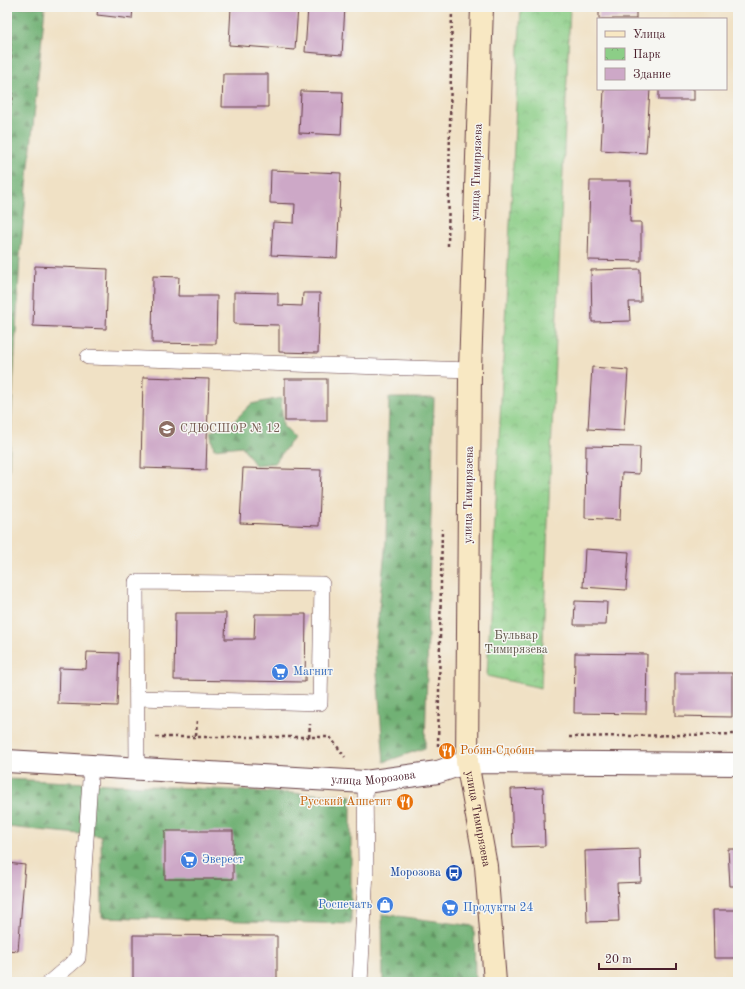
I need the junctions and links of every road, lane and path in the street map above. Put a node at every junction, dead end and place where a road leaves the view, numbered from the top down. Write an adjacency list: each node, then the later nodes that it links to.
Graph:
1 (9, 7): 3 (path)
2 (482, 7): 5 (main road, улица Тимирязева)
3 (7, 111)
4 (88, 357): 5 (lane)
5 (470, 370): 10 (main road, улица Тимирязева)
6 (138, 698): 6 (lane); 9 (lane)
7 (738, 734): 8 (path)
8 (568, 736)
9 (138, 737): 16 (lane); 17 (path)
10 (467, 737): 11 (path); 13 (main road, улица Тимирязева)
11 (438, 738)
12 (7, 761): 15 (street, улица Морозова)
13 (467, 762): 14 (street, улица Морозова); 17 (street, улица Морозова); 20 (main road, улица Тимирязева)
14 (738, 764)
15 (91, 765): 16 (street, улица Морозова); 18 (lane)
16 (137, 768): 17 (street, улица Морозова)
17 (365, 782): 19 (lane)
18 (50, 982)
19 (360, 982)
20 (495, 982)

